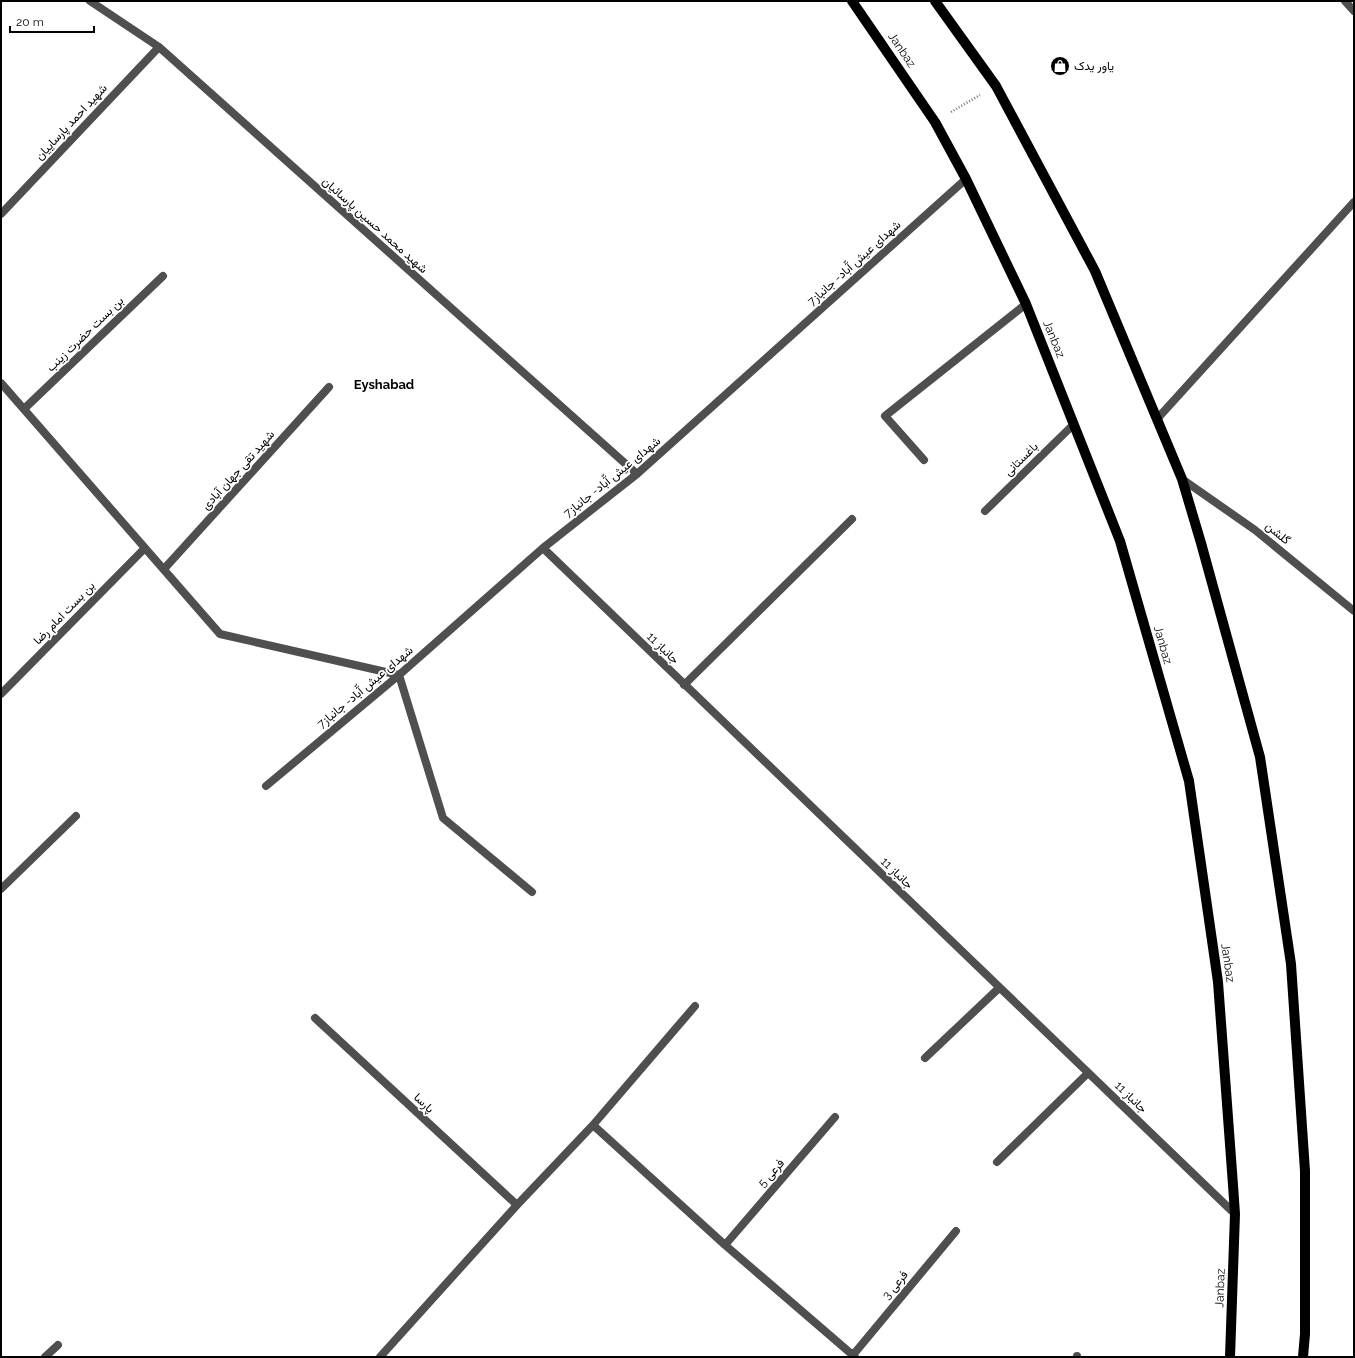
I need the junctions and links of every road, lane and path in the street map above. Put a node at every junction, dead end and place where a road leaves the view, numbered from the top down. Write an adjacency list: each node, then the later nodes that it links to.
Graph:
1 (90, 1): 6 (street, شهید محمد حسین پارسائیان)
2 (852, 1): 8 (main road, Janbaz)
3 (935, 1): 7 (main road)
4 (1344, 1): 5 (street)
5 (1354, 11)
6 (159, 47): 11 (street, شهید احمد پارساییان); 20 (street, شهید محمد حسین پارسائیان)
7 (996, 86): 8 (path); 17 (main road)
8 (935, 122): 9 (main road, Janbaz)
9 (966, 179): 13 (main road, Janbaz); 20 (street, شهدای عیش آّباد- جانباز7)
10 (1354, 202): 17 (street)
11 (1, 214)
12 (163, 276): 16 (street, بن بست حضرت زینب)
13 (1026, 304): 18 (main road, Janbaz); 19 (street)
14 (1, 383): 16 (street)
15 (329, 387): 26 (street, شهید تقی جهان آبادی)
16 (24, 409): 24 (street)
17 (1157, 419): 21 (main road)
18 (1074, 424): 22 (street, باغستانی); 44 (main road, Janbaz)
19 (924, 460)
20 (637, 474): 25 (street, شهدای عیش آّباد- جانباز7)
21 (1182, 479): 27 (street, گلشن); 52 (main road)
22 (986, 511)
23 (852, 519): 29 (street)
24 (145, 548): 26 (street); 30 (street, بن بست امام رضا)
25 (543, 548): 28 (street, شهدای عیش آّباد- جانباز7); 29 (street, 11 جانباز)
26 (164, 569): 28 (street)
27 (1354, 611)
28 (399, 675): 31 (street, شهدای عیش آّباد- جانباز7); 34 (street)
29 (684, 686): 35 (street, 11 جانباز)
30 (1, 694)
31 (266, 786)
32 (76, 816): 33 (street)
33 (1, 889)
34 (532, 892)
35 (999, 988): 38 (street); 39 (street, 11 جانباز)
36 (696, 1006): 41 (street)
37 (316, 1018): 43 (street, پارسا)
38 (925, 1058)
39 (1088, 1073): 42 (street); 44 (street, 11 جانباز)
40 (835, 1117): 46 (street, فرعی 5)
41 (593, 1125): 43 (street); 46 (street)
42 (997, 1162)
43 (517, 1205): 50 (street)
44 (1235, 1214): 51 (main road, Janbaz)
45 (956, 1231): 48 (street, فرعی 3)
46 (725, 1245): 48 (street)
47 (58, 1345): 49 (street)
48 (854, 1356)
49 (45, 1357)
50 (380, 1357)
51 (1230, 1357)
52 (1302, 1357)

